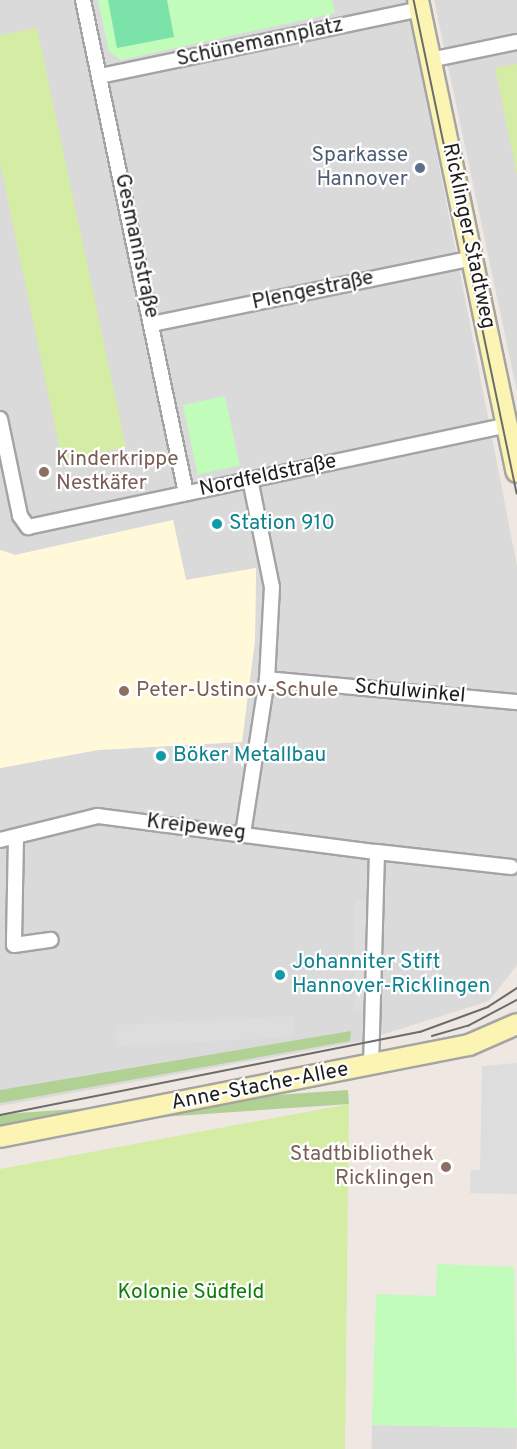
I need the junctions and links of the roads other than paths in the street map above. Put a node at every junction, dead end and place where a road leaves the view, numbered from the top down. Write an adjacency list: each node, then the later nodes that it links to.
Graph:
1 (83, 0): 5 (street, Gesmannstraße)
2 (419, 5): 4 (street, Ricklinger Stadtweg); 5 (street, Schünemannplatz)
3 (517, 42): 4 (street)
4 (430, 60): 6 (street, Ricklinger Stadtweg)
5 (100, 76): 7 (street, Gesmannstraße)
6 (473, 258): 7 (street, Plengestraße); 8 (street, Ricklinger Stadtweg)
7 (152, 324): 12 (street, Gesmannstraße)
8 (510, 415): 10 (street, Ricklinger Stadtweg); 11 (street, Nordfeldstraße)
9 (0, 419): 12 (street, Nordfeldstraße)
10 (517, 472)
11 (250, 479): 12 (street, Nordfeldstraße); 13 (street)
12 (186, 493)
13 (267, 679): 14 (street, Schulwinkel); 15 (street)
14 (517, 702)
15 (243, 834): 16 (street, Kreipeweg); 18 (street, Kreipeweg)
16 (16, 837): 17 (street, Kreipeweg); 20 (street)
17 (0, 840)
18 (376, 852): 19 (street, Kreipeweg); 22 (street)
19 (511, 867)
20 (51, 940)
21 (517, 1024): 22 (street, Anne-Stache-Allee)
22 (370, 1066): 23 (street, Anne-Stache-Allee)
23 (0, 1137)

